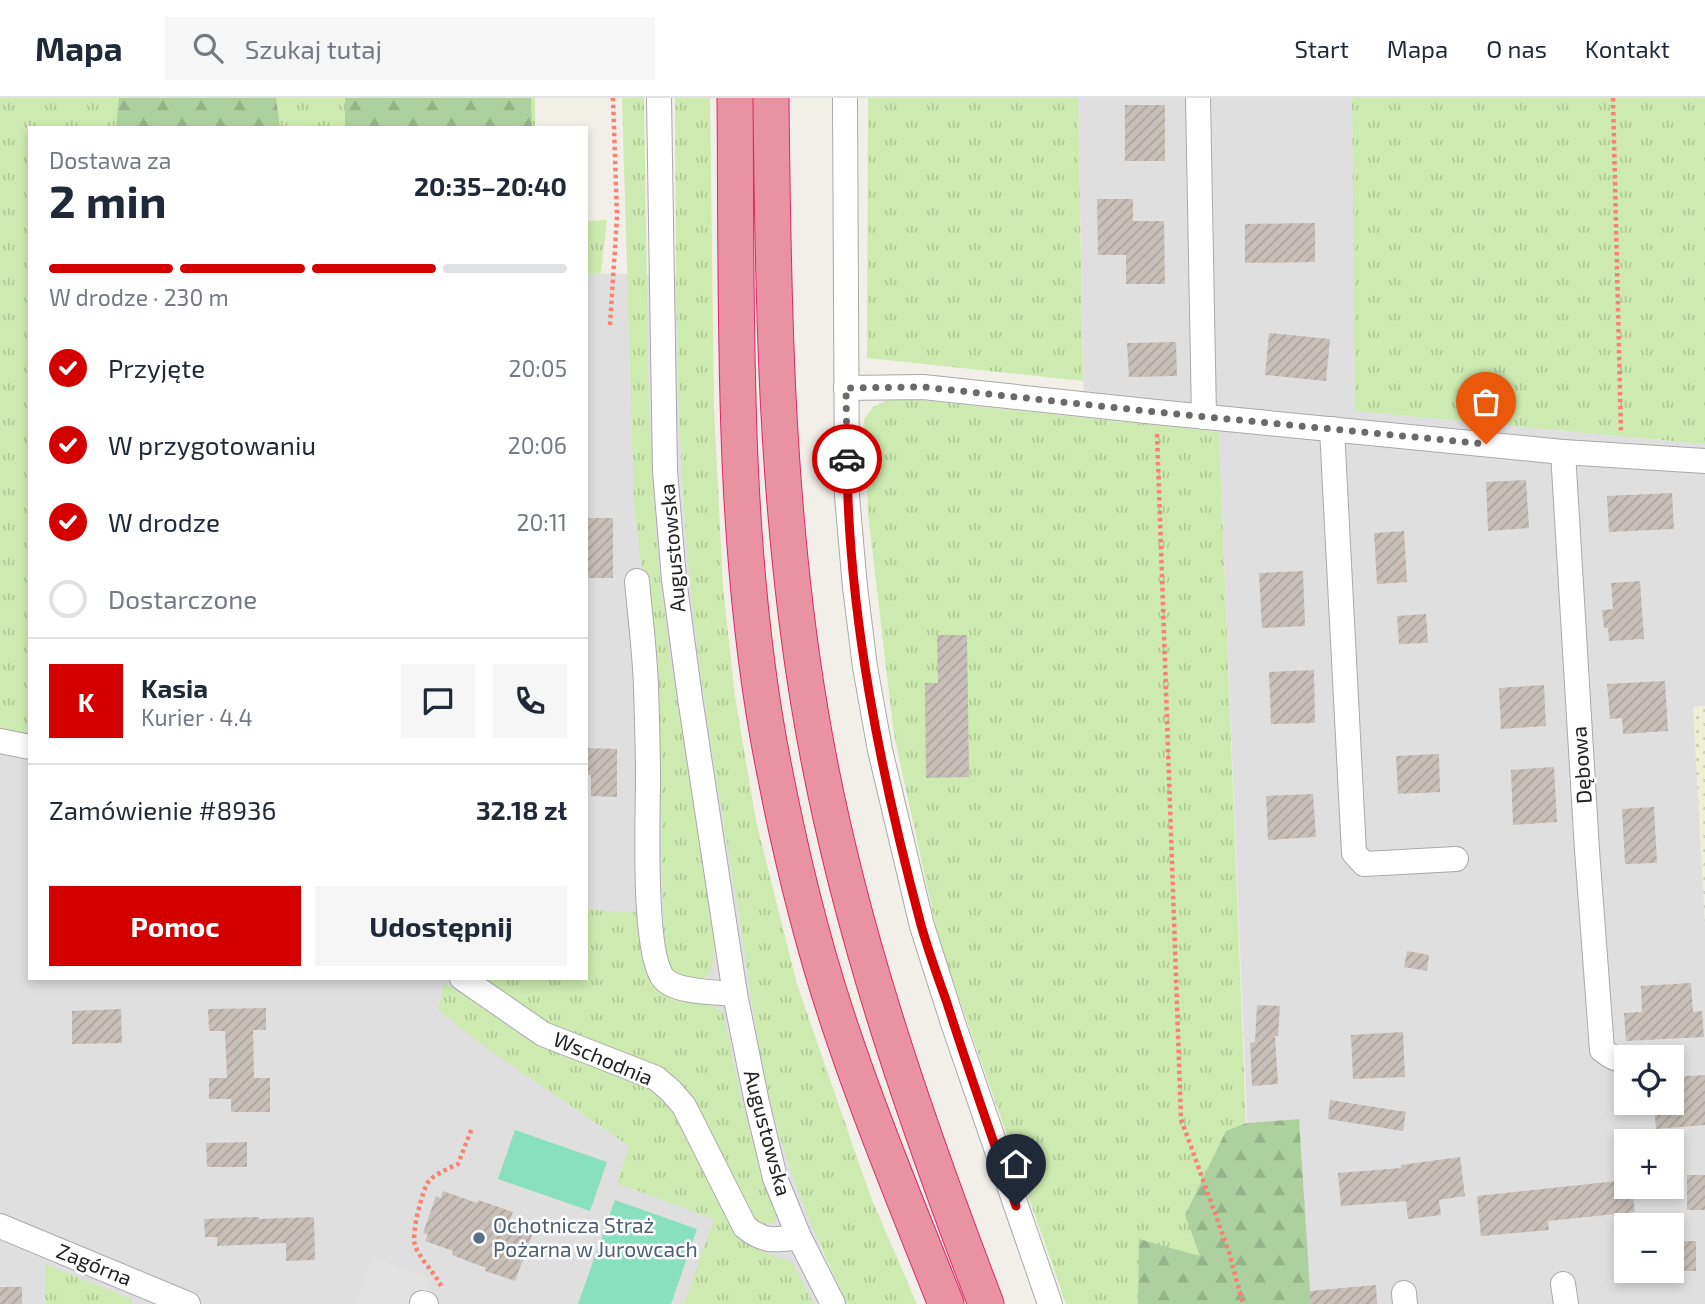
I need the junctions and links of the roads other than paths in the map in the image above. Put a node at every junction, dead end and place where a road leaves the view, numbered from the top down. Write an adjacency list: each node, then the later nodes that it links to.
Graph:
1 (659, 98): 16 (street, Augustowska)
2 (735, 98): 22 (highway)
3 (771, 98): 23 (highway)
4 (845, 98): 6 (street)
5 (1198, 98): 7 (street)
6 (846, 388): 7 (street); 24 (street)
7 (1204, 416): 8 (street)
8 (1332, 429): 9 (street); 14 (street)
9 (1563, 452): 10 (street); 17 (street, Dębowa)
10 (1705, 461)
11 (637, 581): 16 (street, Augustowska)
12 (0, 741): 13 (street)
13 (28, 747)
14 (1456, 859)
15 (465, 980): 19 (street, Wschodnia)
16 (736, 994): 19 (street, Augustowska)
17 (1614, 1059)
18 (0, 1226): 20 (street, Zagórna)
19 (799, 1237): 21 (street, Augustowska)
20 (188, 1304)
21 (832, 1304)
22 (946, 1304)
23 (986, 1304)
24 (1050, 1304)

